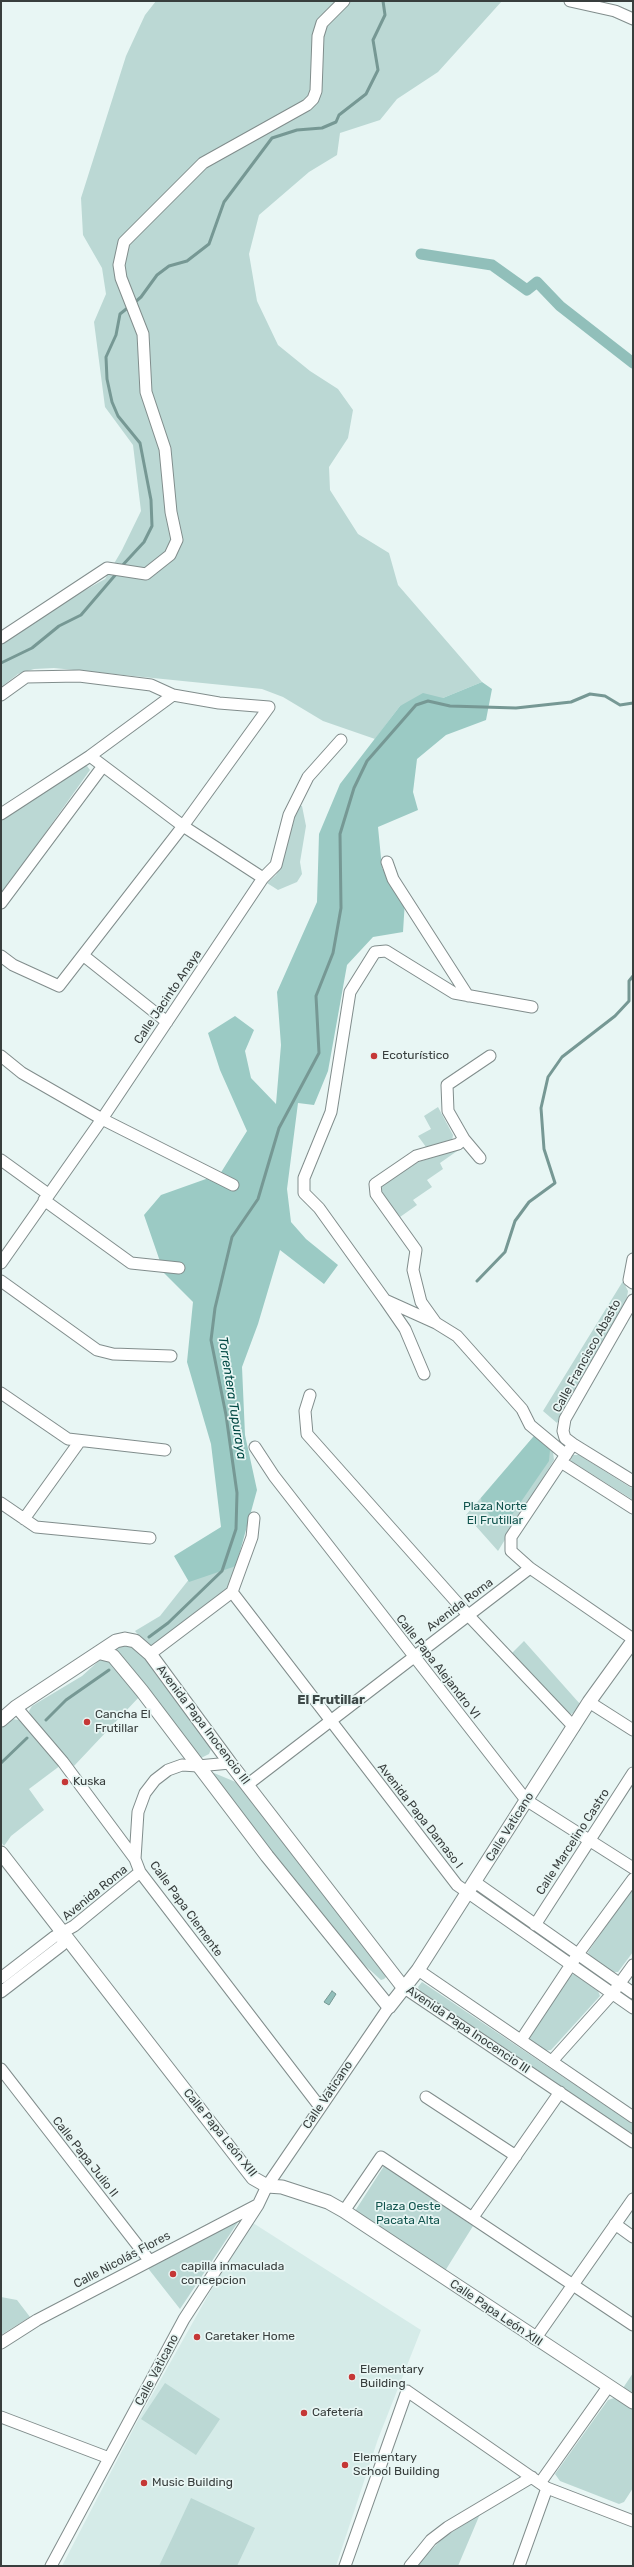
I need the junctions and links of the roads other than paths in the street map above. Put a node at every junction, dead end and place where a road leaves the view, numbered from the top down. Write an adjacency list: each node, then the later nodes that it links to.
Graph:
1 (344, 1): 4 (street)
2 (570, 1): 3 (street)
3 (633, 19)
4 (1, 638)
5 (1, 695): 6 (street)
6 (173, 695): 8 (street); 11 (street)
7 (341, 740): 13 (street, Calle Jacinto Anaya)
8 (90, 756): 9 (street); 10 (street)
9 (103, 766): 11 (street); 14 (street)
10 (1, 814)
11 (183, 826): 13 (street); 16 (street)
12 (387, 862): 17 (street)
13 (263, 878): 19 (street, Calle Jacinto Anaya)
14 (1, 904)
15 (1, 956): 16 (street)
16 (84, 956): 19 (street)
17 (468, 996): 18 (street); 33 (street)
18 (532, 1007)
19 (167, 1022): 22 (street, Calle Jacinto Anaya)
20 (1, 1056): 22 (street)
21 (490, 1056): 23 (street)
22 (102, 1119): 26 (street); 27 (street, Calle Jacinto Anaya)
23 (464, 1139): 24 (street); 35 (street)
24 (480, 1158)
25 (1, 1160): 27 (street)
26 (233, 1185)
27 (46, 1197): 29 (street, Calle Jacinto Anaya); 30 (street)
28 (633, 1259): 32 (street)
29 (1, 1262)
30 (179, 1268)
31 (1, 1281): 36 (street)
32 (633, 1283)
33 (385, 1300): 35 (street); 37 (street)
34 (633, 1300): 41 (street, Calle Francisco Abasto)
35 (436, 1323): 44 (street)
36 (171, 1356)
37 (424, 1374)
38 (1, 1392): 40 (street)
39 (310, 1395): 53 (street)
40 (80, 1441): 43 (street); 49 (street)
41 (573, 1444): 44 (street); 45 (street)
42 (255, 1447): 57 (street, Calle Papa Alejandro VI)
43 (165, 1450)
44 (563, 1458): 47 (street); 51 (street)
45 (633, 1481)
46 (1, 1503): 49 (street)
47 (633, 1508)
48 (254, 1518): 52 (street)
49 (24, 1520): 50 (street)
50 (150, 1538)
51 (530, 1568): 53 (street, Avenida Roma); 54 (street)
52 (232, 1592): 56 (street); 61 (street, Avenida Papa Damaso I)
53 (468, 1615): 57 (street, Avenida Roma); 62 (street)
54 (633, 1640): 58 (street, Calle Vaticano)
55 (101, 1653): 56 (street, Avenida Papa Inocencio III); 59 (street); 65 (street)
56 (150, 1654): 64 (street, Avenida Papa Inocencio III)
57 (414, 1657): 61 (street, Avenida Roma); 68 (street, Calle Papa Alejandro VI)
58 (589, 1702): 62 (street, Calle Vaticano); 63 (street)
59 (16, 1707): 60 (street); 71 (street, Calle Papa Clemente)
60 (1, 1720)
61 (330, 1721): 67 (street, Avenida Roma); 76 (street, Avenida Papa Damaso I)
62 (574, 1727): 68 (street, Calle Vaticano)
63 (633, 1730)
64 (230, 1763): 65 (street, Avenida Roma); 67 (street, Avenida Papa Inocencio III)
65 (198, 1766): 71 (street, Avenida Roma); 89 (street)
66 (633, 1773): 69 (street, Calle Marcelino Castro)
67 (247, 1785): 85 (street, Avenida Papa Inocencio III)
68 (526, 1800): 69 (street, Calle Papa Alejandro VI); 75 (street, Calle Vaticano)
69 (589, 1840): 72 (street, Calle Papa Alejandro VI); 77 (street, Calle Marcelino Castro)
70 (1, 1853): 78 (street, Calle Papa León XIII)
71 (135, 1859): 73 (street, Calle Papa Clemente)
72 (633, 1868)
73 (140, 1872): 78 (street, Avenida Roma); 96 (street, Calle Papa Clemente)
74 (633, 1879): 79 (street)
75 (474, 1882): 76 (street, Calle Vaticano); 77 (street)
76 (467, 1894): 81 (street, Avenida Papa Damaso I); 82 (street, Calle Vaticano)
77 (535, 1925): 79 (street)
78 (65, 1933): 83 (street, Avenida Roma); 86 (street, Avenida Roma); 100 (street, Calle Papa León XIII)
79 (578, 1954): 81 (street); 84 (street)
80 (633, 1965): 84 (street)
81 (572, 1966): 88 (street, Avenida Papa Damaso I); 91 (street)
82 (418, 1970): 85 (street, Calle Vaticano); 91 (street, Avenida Papa Inocencio III)
83 (1, 1978)
84 (620, 1984): 87 (street); 88 (street)
85 (403, 1987): 89 (street, Calle Vaticano); 94 (street, Avenida Papa Inocencio III)
86 (1, 1992)
87 (633, 1993)
88 (612, 1994): 90 (street, Avenida Papa Damaso I); 92 (street)
89 (389, 2007): 96 (street, Calle Vaticano)
90 (633, 2008)
91 (521, 2040): 92 (street, Avenida Papa Inocencio III)
92 (552, 2061): 97 (street, Avenida Papa Inocencio III)
93 (1, 2069): 107 (street, Calle Papa Julio II)
94 (560, 2092): 98 (street, Avenida Papa Inocencio III); 99 (street)
95 (426, 2097): 99 (street)
96 (320, 2107): 100 (street, Calle Vaticano)
97 (633, 2117)
98 (633, 2142)
99 (516, 2156): 104 (street)
100 (267, 2186): 102 (street, Calle Vaticano); 103 (street, Calle Papa León XIII)
101 (633, 2199): 105 (street)
102 (258, 2204): 107 (street, Calle Nicolás Flores); 115 (street, Calle Vaticano)
103 (344, 2211): 104 (street); 110 (street, Calle Papa León XIII)
104 (473, 2217): 108 (street)
105 (615, 2224): 106 (street); 108 (street)
106 (633, 2236)
107 (149, 2260): 111 (street, Calle Nicolás Flores)
108 (574, 2284): 109 (street); 110 (street)
109 (633, 2326)
110 (535, 2339): 112 (street, Calle Papa León XIII)
111 (1, 2343)
112 (608, 2387): 113 (street, Calle Papa León XIII); 116 (street)
113 (633, 2402)
114 (1, 2417): 115 (street)
115 (109, 2458): 118 (street, Calle Vaticano)
116 (540, 2483): 117 (street); 119 (street); 120 (street); 121 (street)
117 (631, 2517)
118 (51, 2566)
119 (345, 2566)
120 (410, 2566)
121 (519, 2566)

